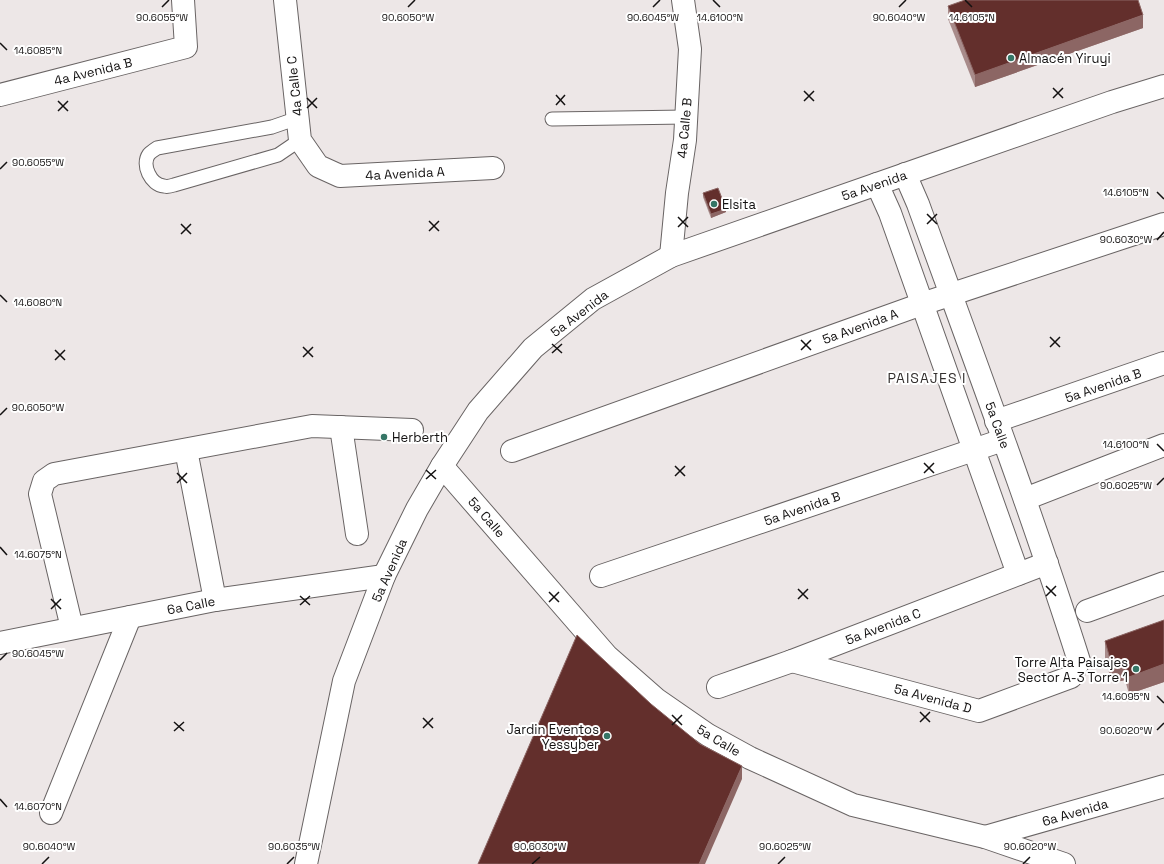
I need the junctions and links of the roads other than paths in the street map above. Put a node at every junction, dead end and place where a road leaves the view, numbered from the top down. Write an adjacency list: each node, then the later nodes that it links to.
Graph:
1 (183, 0): 5 (street, 4a Avenida B)
2 (285, 0): 6 (street, 4a Calle C)
3 (683, 0): 7 (street, 4a Calle B)
4 (1164, 86): 12 (street, 5a Avenida)
5 (0, 95)
6 (298, 118): 9 (street, 4a Calle C); 9 (lane)
7 (686, 118): 8 (lane); 15 (street, 4a Calle B)
8 (552, 119)
9 (300, 140): 10 (street, 4a Calle C)
10 (318, 166): 11 (street, 4a Avenida A)
11 (493, 168)
12 (905, 174): 13 (street, 5a Avenida); 16 (street, 5a Calle)
13 (877, 184): 15 (street, 5a Avenida); 17 (street)
14 (1164, 224): 16 (street, 5a Avenida A)
15 (671, 256): 26 (street, 5a Avenida)
16 (951, 294): 17 (street, 5a Avenida A); 21 (street, 5a Calle)
17 (922, 304): 23 (street); 25 (street, 5a Avenida A)
18 (1164, 363): 21 (street, 5a Avenida B)
19 (342, 427): 20 (street); 24 (street); 28 (street)
20 (412, 430)
21 (1000, 431): 23 (street, 5a Avenida B); 27 (street, 5a Calle)
22 (1164, 446): 27 (street)
23 (973, 449): 30 (street); 32 (street, 5a Avenida B)
24 (186, 450): 34 (street); 37 (street)
25 (512, 451)
26 (442, 466): 31 (street, 5a Avenida); 44 (street, 5a Calle)
27 (1025, 499): 29 (street, 5a Calle)
28 (357, 534)
29 (1048, 562): 30 (street, 5a Avenida C); 40 (street, 5a Calle)
30 (1018, 574): 39 (street, 5a Avenida C)
31 (384, 576): 34 (street, 6a Calle); 45 (street, 5a Avenida)
32 (601, 576)
33 (1164, 583): 35 (street)
34 (215, 600): 36 (street, 6a Calle)
35 (1087, 611)
36 (130, 617): 37 (street, 6a Calle); 43 (street)
37 (72, 628): 38 (street, 6a Calle)
38 (0, 643)
39 (792, 661): 40 (street, 5a Avenida D); 41 (street, 5a Avenida C)
40 (1071, 677)
41 (718, 687)
42 (1164, 786): 44 (street, 6a Avenida)
43 (51, 813)
44 (985, 837): 46 (street, 5a Calle)
45 (306, 864)
46 (1064, 864)

